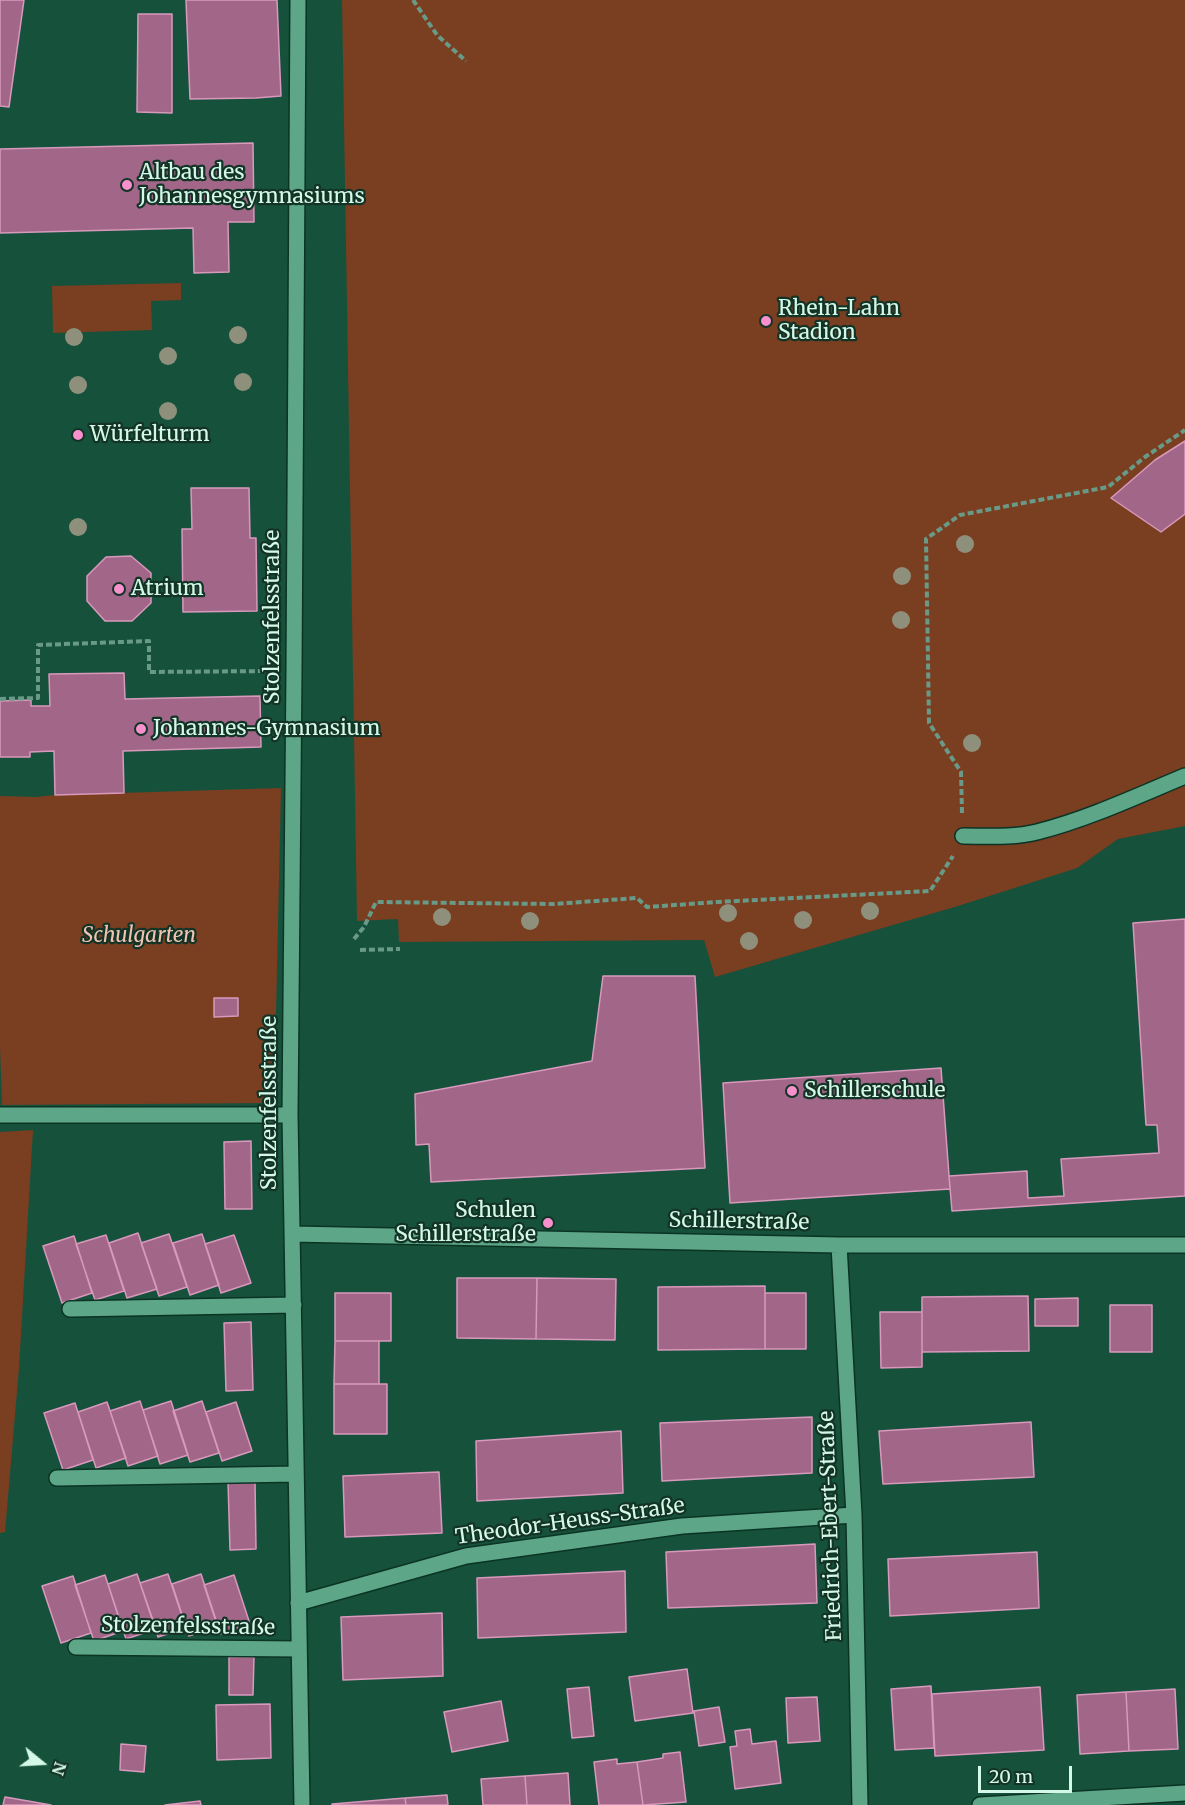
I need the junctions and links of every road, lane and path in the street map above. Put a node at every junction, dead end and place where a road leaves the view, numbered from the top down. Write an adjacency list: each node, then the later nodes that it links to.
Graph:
1 (298, 0): 5 (street, Stolzenfelsstraße)
2 (413, 0): 3 (path)
3 (466, 61)
4 (1185, 430): 8 (path)
5 (294, 670): 6 (path); 13 (street, Stolzenfelsstraße)
6 (0, 699)
7 (1185, 776): 8 (street)
8 (963, 836): 9 (path)
9 (354, 939)
10 (400, 949): 11 (path)
11 (360, 950)
12 (0, 1115): 13 (street)
13 (290, 1115): 14 (street, Stolzenfelsstraße)
14 (292, 1234): 15 (street, Schillerstraße); 17 (street, Stolzenfelsstraße)
15 (839, 1245): 16 (street, Schillerstraße); 21 (street, Friedrich-Ebert-Straße)
16 (1185, 1245)
17 (294, 1305): 18 (street); 19 (street, Stolzenfelsstraße)
18 (70, 1309)
19 (296, 1474): 20 (street); 22 (street, Stolzenfelsstraße)
20 (57, 1478)
21 (854, 1515): 22 (street, Theodor-Heuss-Straße); 27 (street, Friedrich-Ebert-Straße)
22 (298, 1603): 24 (street, Stolzenfelsstraße)
23 (76, 1647): 24 (street, Stolzenfelsstraße)
24 (299, 1649): 26 (street, Stolzenfelsstraße)
25 (1185, 1793): 28 (street)
26 (302, 1805)
27 (860, 1805)
28 (980, 1805)

